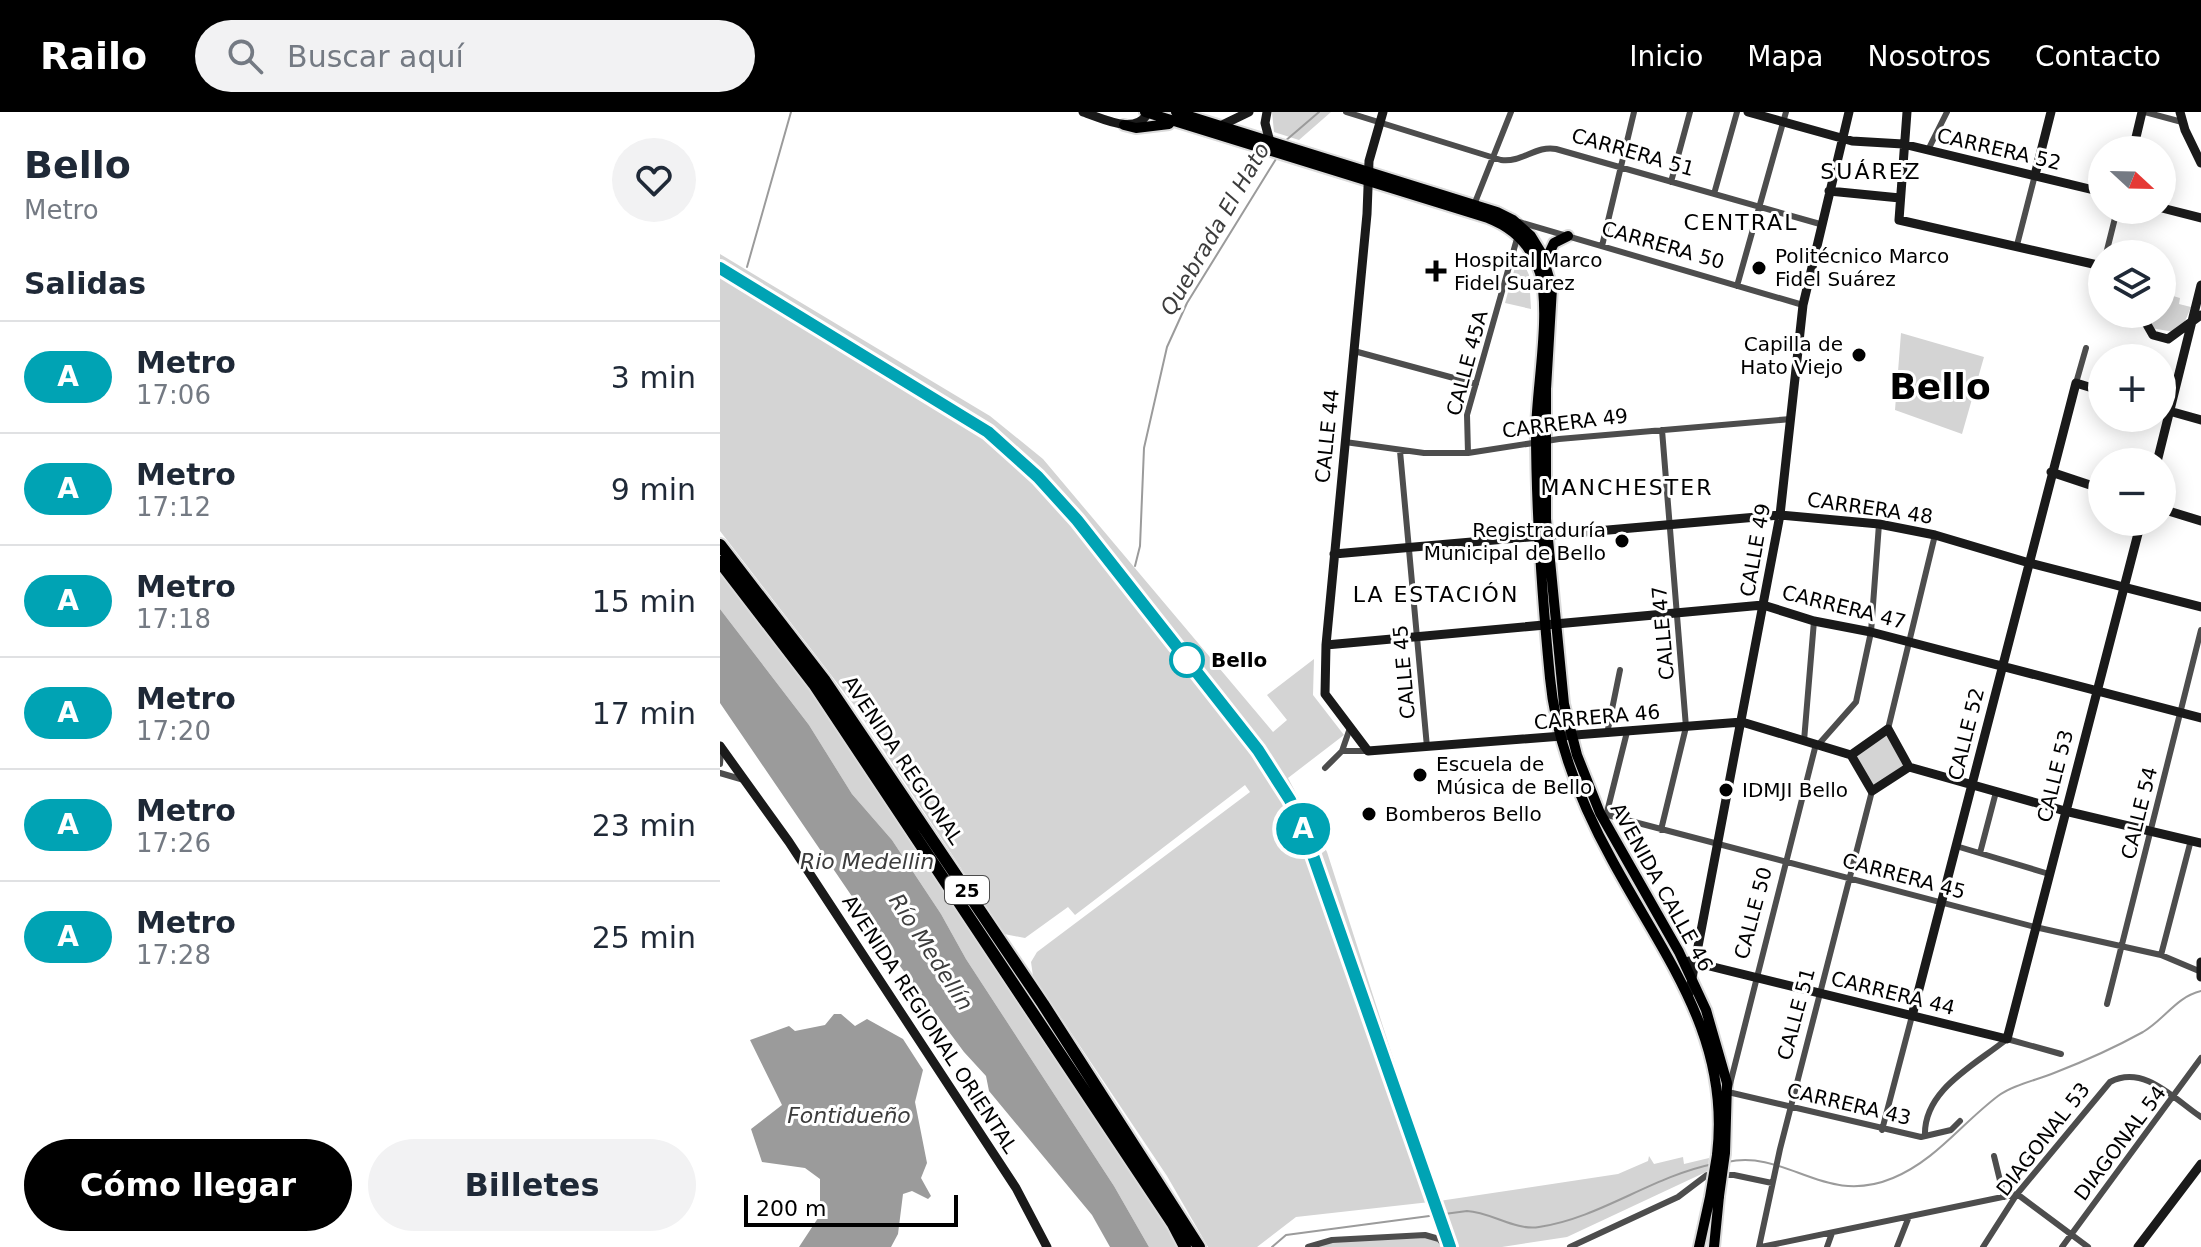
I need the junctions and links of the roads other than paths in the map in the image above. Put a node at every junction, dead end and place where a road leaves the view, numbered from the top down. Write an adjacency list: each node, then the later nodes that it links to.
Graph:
1 (1083, 112): 22 (street)
2 (1147, 112): 21 (main road); 22 (street)
3 (1176, 112): 21 (main road)
4 (1183, 112): 21 (main road)
5 (1249, 112): 23 (street)
6 (1267, 112): 27 (street)
7 (1346, 112): 18 (street, CARRERA 51)
8 (1511, 112): 29 (street)
9 (1634, 112): 31 (street)
10 (1690, 112): 34 (street)
11 (1737, 112): 37 (street)
12 (1748, 112): 19 (street, CARRERA 52)
13 (1849, 112): 25 (street, CALLE 49)
14 (1907, 112): 26 (street)
15 (1947, 112): 28 (street)
16 (2051, 112): 32 (street)
17 (2144, 112): 20 (street); 24 (street)
18 (1381, 117): 29 (street, CARRERA 51); 33 (street, CALLE 44)
19 (1784, 117): 25 (street, CARRERA 52); 40 (street)
20 (2181, 117): 30 (street)
21 (1193, 122): 22 (main road); 23 (main road); 27 (main road)
22 (1124, 125)
23 (1220, 126): 27 (main road)
24 (2137, 136)
25 (1843, 139): 26 (street, CARRERA 52); 36 (street, CALLE 49)
26 (1903, 144): 28 (street, CARRERA 52); 38 (street)
27 (1272, 146): 33 (main road)
28 (1928, 150): 32 (street, CARRERA 52)
29 (1493, 157): 31 (street, CARRERA 51); 39 (street)
30 (2201, 163)
31 (1621, 168): 34 (street, CARRERA 51); 48 (street)
32 (2035, 175): 35 (street, CARRERA 52); 47 (street)
33 (1369, 177): 39 (main road); 45 (main road); 57 (street, CALLE 44)
34 (1671, 182): 37 (street, CARRERA 51)
35 (2088, 188)
36 (1829, 191): 38 (street); 44 (street, CALLE 49)
37 (1714, 194): 40 (street, CARRERA 51)
38 (1900, 198): 47 (street)
39 (1474, 205): 43 (main road)
40 (1759, 207): 44 (street, CARRERA 51); 52 (street)
41 (2176, 212): 42 (street)
42 (2201, 218)
43 (1513, 220): 46 (street, CARRERA 50); 49 (main road, AVENIDA CALLE 46)
44 (1820, 224): 53 (street, CALLE 49)
45 (1518, 235): 60 (street, CALLE 45A); 67 (main road, AVENIDA CALLE 46)
46 (1568, 236): 48 (street, CARRERA 50); 49 (main road)
47 (2017, 245): 50 (street)
48 (1602, 246): 52 (street, CARRERA 50)
49 (1545, 262): 67 (main road, AVENIDA CALLE 46)
50 (2088, 264)
51 (2201, 285): 54 (street)
52 (1737, 286): 53 (street, CARRERA 50)
53 (1803, 305): 63 (street, CALLE 49)
54 (2197, 316): 55 (street); 58 (street)
55 (2149, 328)
56 (2086, 348): 59 (street, CALLE 52)
57 (1354, 351): 60 (street); 66 (street, CALLE 44)
58 (2176, 380)
59 (2076, 383): 61 (street); 70 (street, CALLE 52)
60 (1476, 384): 69 (street, CALLE 45A)
61 (2088, 387)
62 (2176, 413): 64 (street)
63 (1791, 419): 65 (street, CARRERA 49); 73 (street, CALLE 49)
64 (2201, 420)
65 (1662, 430): 67 (street, CARRERA 49); 76 (street, CALLE 47)
66 (1345, 442): 68 (street, CARRERA 49); 82 (street, CALLE 44)
67 (1541, 442): 69 (street, CARRERA 49); 79 (main road, AVENIDA CALLE 46)
68 (1400, 451): 69 (street, CARRERA 49); 81 (street, CALLE 45)
69 (1468, 453)
70 (2051, 472): 71 (street); 84 (street, CALLE 52)
71 (2088, 484)
72 (2176, 513): 74 (street)
73 (1780, 515): 75 (street, CARRERA 48); 76 (street, CARRERA 48); 86 (street, CALLE 49)
74 (2201, 521)
75 (1879, 524): 77 (street, CARRERA 48); 92 (street, CALLE 50)
76 (1670, 525): 79 (street, CARRERA 48); 88 (street, CALLE 47)
77 (1935, 535): 84 (street, CARRERA 48); 94 (street)
78 (2137, 536): 85 (street, CALLE 53)
79 (1543, 538): 81 (street, CARRERA 48); 90 (main road, AVENIDA CALLE 46)
80 (720, 545): 169 (highway, AVENIDA REGIONAL / 25)
81 (1409, 548): 82 (street, CARRERA 48); 93 (street, CALLE 45)
82 (1334, 554): 95 (street, CALLE 44)
83 (720, 562): 168 (highway, AVENIDA REGIONAL / 25)
84 (2026, 562): 85 (street, CARRERA 48); 96 (street, CALLE 52)
85 (2122, 587): 87 (street, CARRERA 48); 98 (street, CALLE 53)
86 (1763, 605): 88 (street, CARRERA 47); 89 (street, CARRERA 47); 101 (street, CALLE 49)
87 (2201, 607)
88 (1677, 613): 90 (street, CARRERA 47); 102 (street, CALLE 47)
89 (1814, 621): 92 (street, CARRERA 47); 108 (street)
90 (1551, 625): 93 (street, CARRERA 47); 107 (main road, AVENIDA CALLE 46)
91 (2201, 630): 99 (street, CALLE 54)
92 (1871, 632): 94 (street, CARRERA 47); 109 (street, CALLE 50)
93 (1417, 637): 95 (street, CARRERA 47); 111 (street, CALLE 45)
94 (1909, 642): 96 (street, CARRERA 47); 104 (street)
95 (1326, 645): 103 (street, CALLE 44)
96 (2002, 667): 98 (street, CARRERA 47); 120 (street, CALLE 52)
97 (1620, 670): 106 (street)
98 (2096, 691): 99 (street, CARRERA 47); 123 (street, CALLE 53)
99 (2180, 712): 100 (street, CARRERA 47); 126 (street, CALLE 54)
100 (2201, 718)
101 (1742, 722): 102 (street, CARRERA 46); 108 (street, CARRERA 46); 128 (street, CALLE 49)
102 (1686, 727): 105 (street, CARRERA 46); 125 (street, CALLE 47)
103 (1350, 728): 112 (street); 113 (street, CALLE 44)
104 (1888, 729): 114 (street); 116 (street)
105 (1627, 732): 106 (street, CARRERA 46); 124 (street)
106 (1607, 734): 107 (street, CARRERA 46)
107 (1568, 738): 111 (street, CARRERA 46); 124 (main road, AVENIDA CALLE 46); 138 (main road, AVENIDA CALLE 46)
108 (1804, 741): 109 (street, CARRERA 46)
109 (1817, 745): 114 (street, CARRERA 46); 131 (street, CALLE 50)
110 (720, 747): 115 (street); 119 (street, AVENIDA REGIONAL ORIENTAL)
111 (1427, 747): 113 (street, CARRERA 46)
112 (1342, 751): 113 (street, CARRERA 46); 117 (street)
113 (1368, 751)
114 (1851, 755): 121 (street)
115 (720, 764)
116 (1909, 767): 120 (street); 121 (street)
117 (1325, 768)
118 (720, 773): 119 (street)
119 (745, 780): 167 (street, AVENIDA REGIONAL ORIENTAL)
120 (1972, 785): 122 (street); 129 (street, CALLE 52)
121 (1872, 791): 133 (street, CALLE 51)
122 (1996, 792): 123 (street); 130 (street)
123 (2065, 811): 126 (street); 132 (street, CALLE 53)
124 (1604, 817): 125 (street, CARRERA 45); 139 (main road, AVENIDA CALLE 46)
125 (1661, 830): 128 (street, CARRERA 45)
126 (2151, 831): 127 (street); 136 (street, CALLE 54)
127 (2196, 841): 137 (street)
128 (1718, 844): 131 (street, CARRERA 45); 139 (street, CALLE 49)
129 (1956, 846): 130 (street); 134 (street, CALLE 52)
130 (1980, 853): 132 (street)
131 (1785, 862): 133 (street, CARRERA 45); 142 (street, CALLE 50)
132 (2049, 874): 135 (street, CALLE 53)
133 (1850, 879): 134 (street, CARRERA 45); 144 (street, CALLE 51)
134 (1941, 903): 135 (street, CARRERA 45); 146 (street, CALLE 52)
135 (2035, 927): 136 (street, CARRERA 45); 147 (street, CALLE 53)
136 (2122, 948): 137 (street, CARRERA 45); 145 (street, CALLE 54)
137 (2161, 955): 140 (street, CARRERA 45)
138 (1670, 957): 139 (street, CARRERA 44); 143 (main road, AVENIDA CALLE 46)
139 (1689, 962): 141 (main road, AVENIDA CALLE 46); 142 (street, CARRERA 44)
140 (2200, 971)
141 (1692, 977): 143 (street); 150 (main road, AVENIDA CALLE 46)
142 (1754, 978): 144 (street, CARRERA 44); 150 (street, CALLE 50)
143 (1689, 994): 157 (main road, AVENIDA CALLE 46)
144 (1820, 994): 146 (street, CARRERA 44); 152 (street, CALLE 51)
145 (2107, 1004)
146 (1912, 1016): 147 (street, CARRERA 44); 155 (street, CALLE 52)
147 (2007, 1039): 148 (street, CARRERA 44); 156 (street)
148 (2061, 1054)
149 (2201, 1058): 151 (street, DIAGONAL 54)
150 (1728, 1092): 152 (street, CARRERA 43); 157 (main road, AVENIDA CALLE 46)
151 (2174, 1098): 153 (street); 161 (street, DIAGONAL 53); 166 (street, DIAGONAL 54)
152 (1790, 1108): 155 (street, CARRERA 43); 160 (street, CALLE 51)
153 (2201, 1117)
154 (1960, 1121): 156 (street, CARRERA 43)
155 (1882, 1130): 156 (street, CARRERA 43)
156 (1925, 1136)
157 (1721, 1154): 162 (main road, bridge)
158 (1994, 1156): 163 (street)
159 (2201, 1164): 181 (street)
160 (1772, 1183): 172 (street); 175 (street, CALLE 51)
161 (2017, 1194): 163 (street); 166 (street); 178 (street, DIAGONAL 53)
162 (1715, 1196): 173 (main road); 174 (main road)
163 (2004, 1197): 164 (street)
164 (1908, 1219): 165 (street); 177 (street)
165 (1832, 1233): 175 (street); 176 (street)
166 (2071, 1235): 179 (street, DIAGONAL 54); 180 (street)
167 (1047, 1247)
168 (1185, 1247)
169 (1199, 1247)
170 (1308, 1247): 171 (street)
171 (1446, 1247)
172 (1570, 1247)
173 (1699, 1247)
174 (1714, 1247)
175 (1760, 1247)
176 (1827, 1247)
177 (1897, 1247)
178 (1983, 1247)
179 (2062, 1247)
180 (2088, 1247)
181 (2138, 1247)

